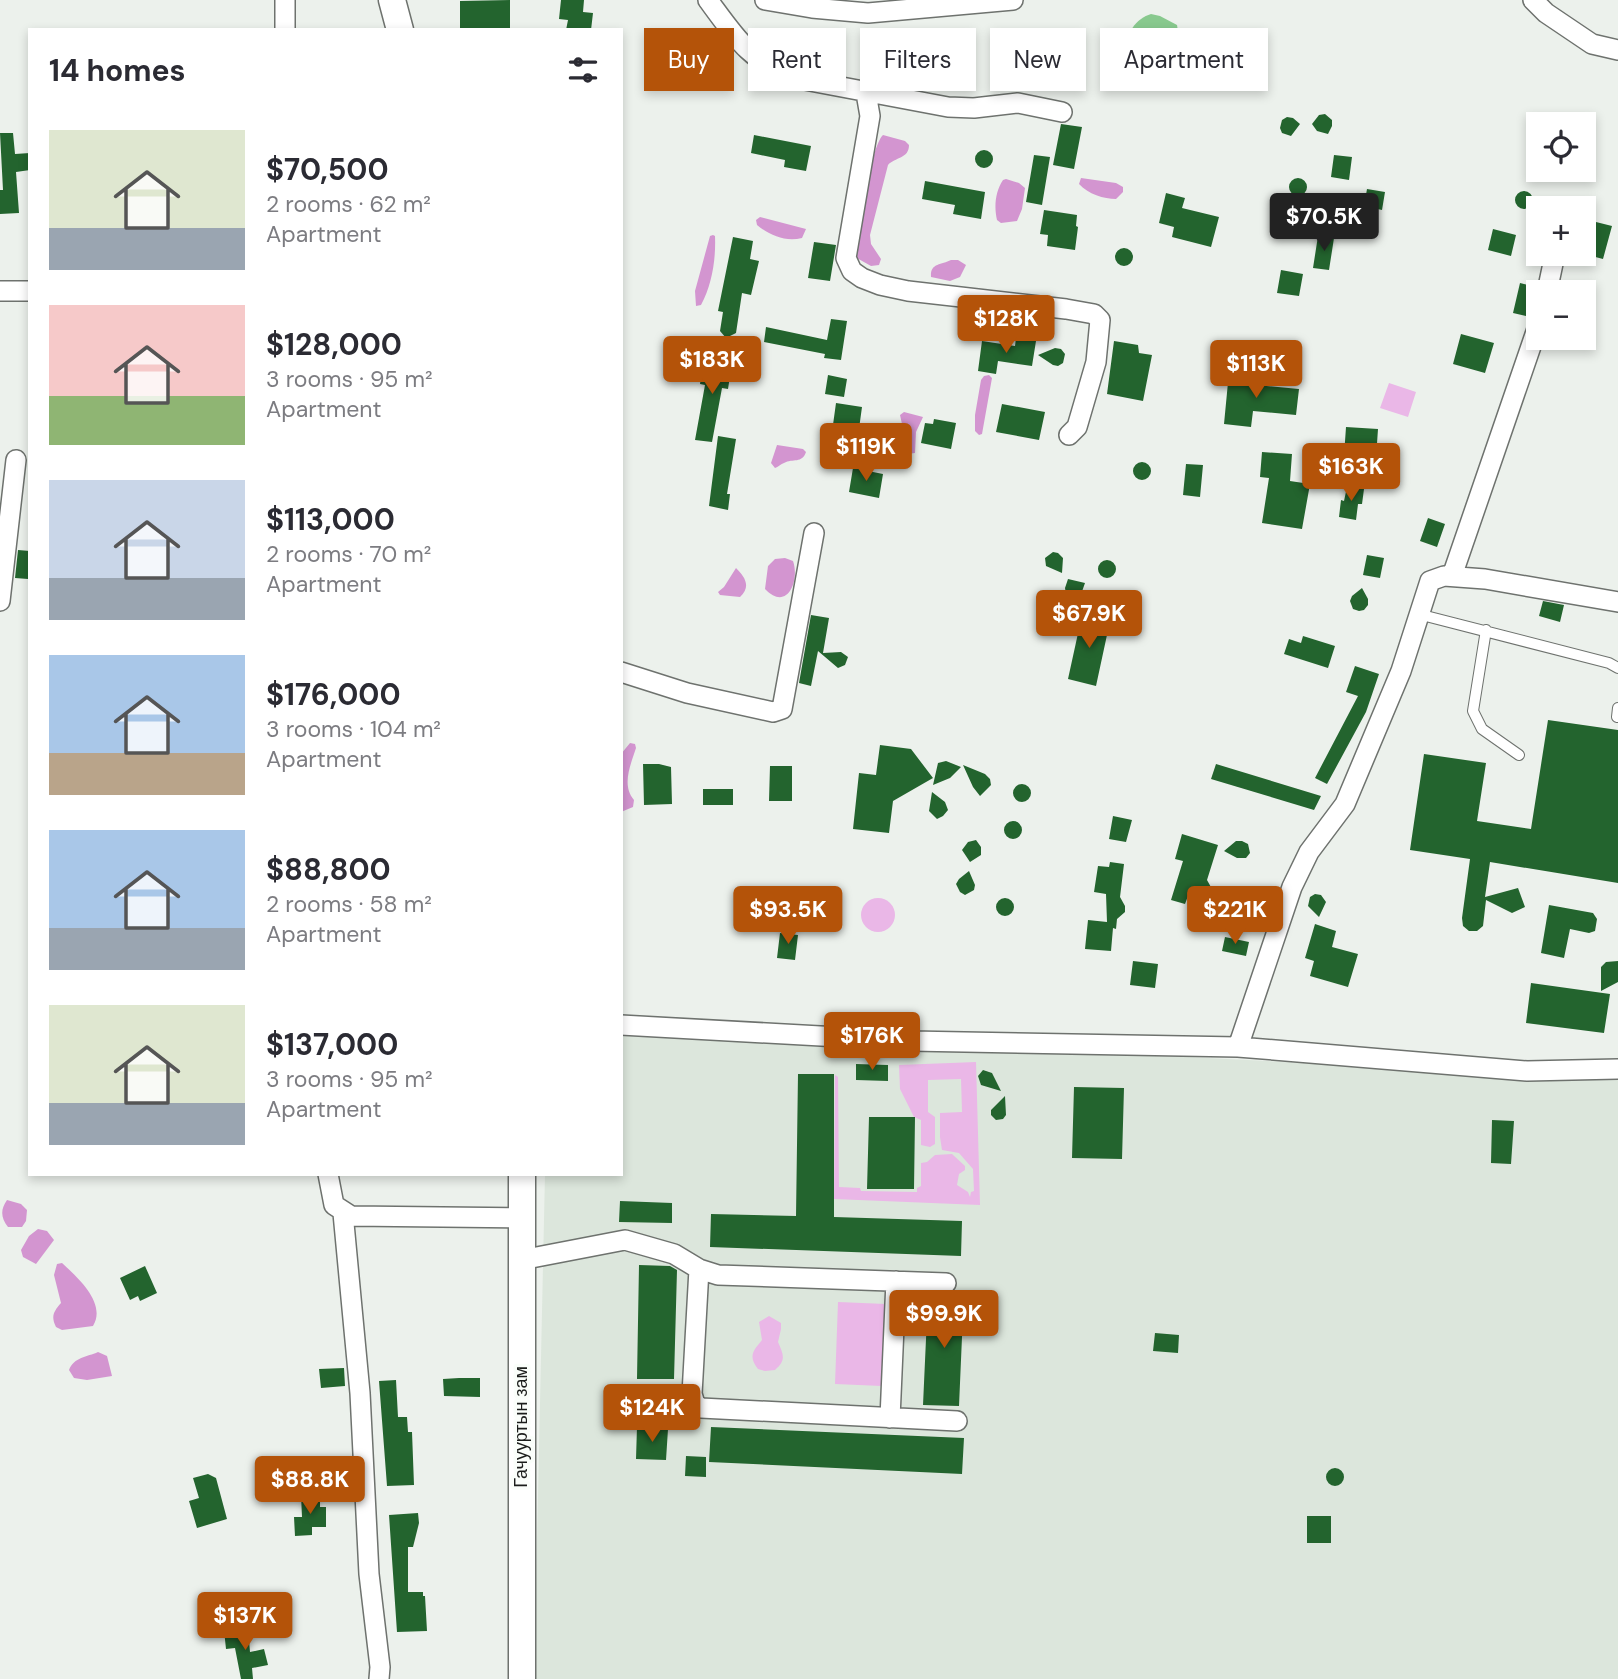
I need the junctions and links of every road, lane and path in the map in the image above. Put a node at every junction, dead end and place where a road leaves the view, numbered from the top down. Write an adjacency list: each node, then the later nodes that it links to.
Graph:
1 (285, 0): 7 (street)
2 (392, 0): 8 (main road)
3 (708, 0): 10 (street)
4 (765, 0): 5 (street)
5 (1013, 0)
6 (1533, 0): 9 (street)
7 (285, 28)
8 (399, 28)
9 (1618, 50)
10 (866, 93): 11 (street); 15 (street)
11 (1062, 112)
12 (28, 290): 13 (street)
13 (0, 291)
14 (1530, 350): 18 (street)
15 (1069, 435)
16 (15, 460): 19 (street)
17 (814, 533): 24 (street)
18 (1452, 576): 20 (street); 21 (street)
19 (0, 601)
20 (1618, 602)
21 (1418, 614): 22 (lane); 27 (street)
22 (1486, 630): 23 (lane); 25 (lane)
23 (1618, 668)
24 (623, 672)
25 (1520, 755)
26 (623, 1025): 27 (street)
27 (1238, 1047): 28 (street)
28 (1618, 1069)
29 (328, 1176): 31 (street)
30 (522, 1176): 32 (main road, Гачууртын зам)
31 (343, 1213): 32 (street); 39 (street)
32 (521, 1218): 33 (main road, Гачууртын зам)
33 (521, 1260): 34 (street); 40 (main road, Гачууртын зам)
34 (699, 1269): 35 (street); 37 (street)
35 (896, 1281): 36 (street); 37 (street)
36 (946, 1283)
37 (890, 1418): 38 (street)
38 (957, 1422)
39 (379, 1679)
40 (522, 1679)

